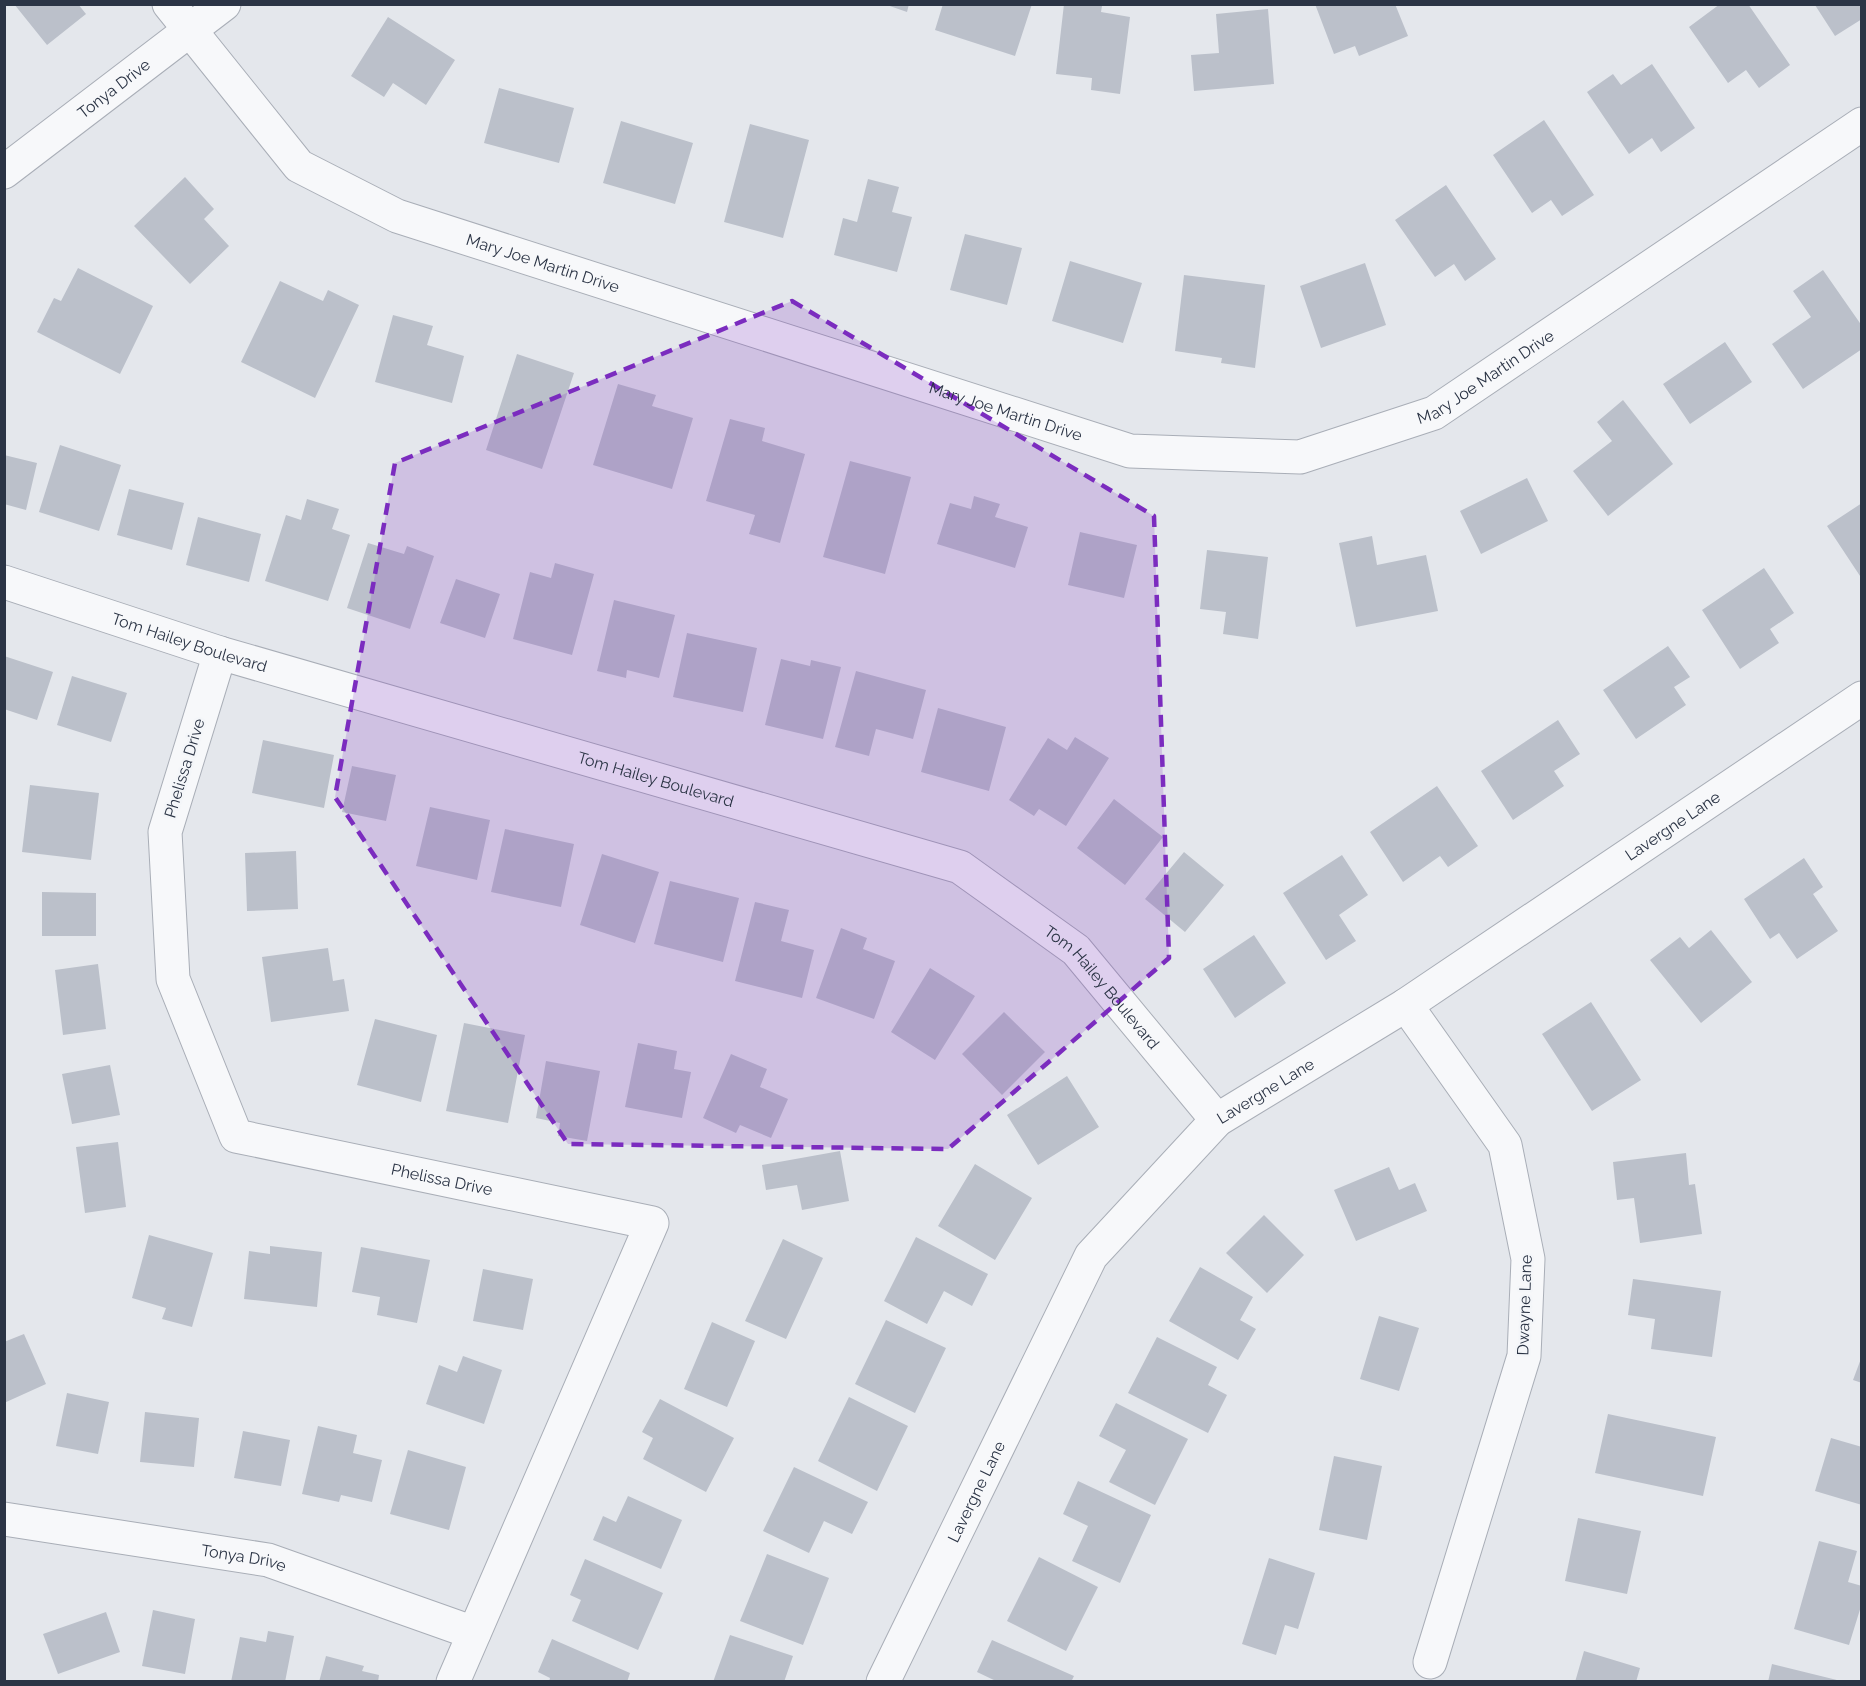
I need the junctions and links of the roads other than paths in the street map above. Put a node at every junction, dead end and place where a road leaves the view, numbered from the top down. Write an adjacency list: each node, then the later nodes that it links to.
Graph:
1 (169, 4): 3 (street, Mary Joe Martin Drive)
2 (224, 4): 3 (street, Tonya Drive)
3 (189, 32): 4 (street, Mary Joe Martin Drive); 5 (street, Tonya Drive)
4 (1862, 124)
5 (4, 172)
6 (4, 582): 7 (street, Tom Hailey Boulevard)
7 (220, 652): 10 (street, Tom Hailey Boulevard); 12 (street, Phelissa Drive)
8 (1862, 698): 9 (street, Lavergne Lane)
9 (1406, 1005): 10 (street, Lavergne Lane); 13 (street, Dwayne Lane)
10 (1217, 1120): 15 (street, Lavergne Lane)
11 (4, 1519): 12 (street, Tonya Drive)
12 (474, 1633): 14 (street, Phelissa Drive)
13 (1430, 1662)
14 (453, 1682)
15 (884, 1682)

